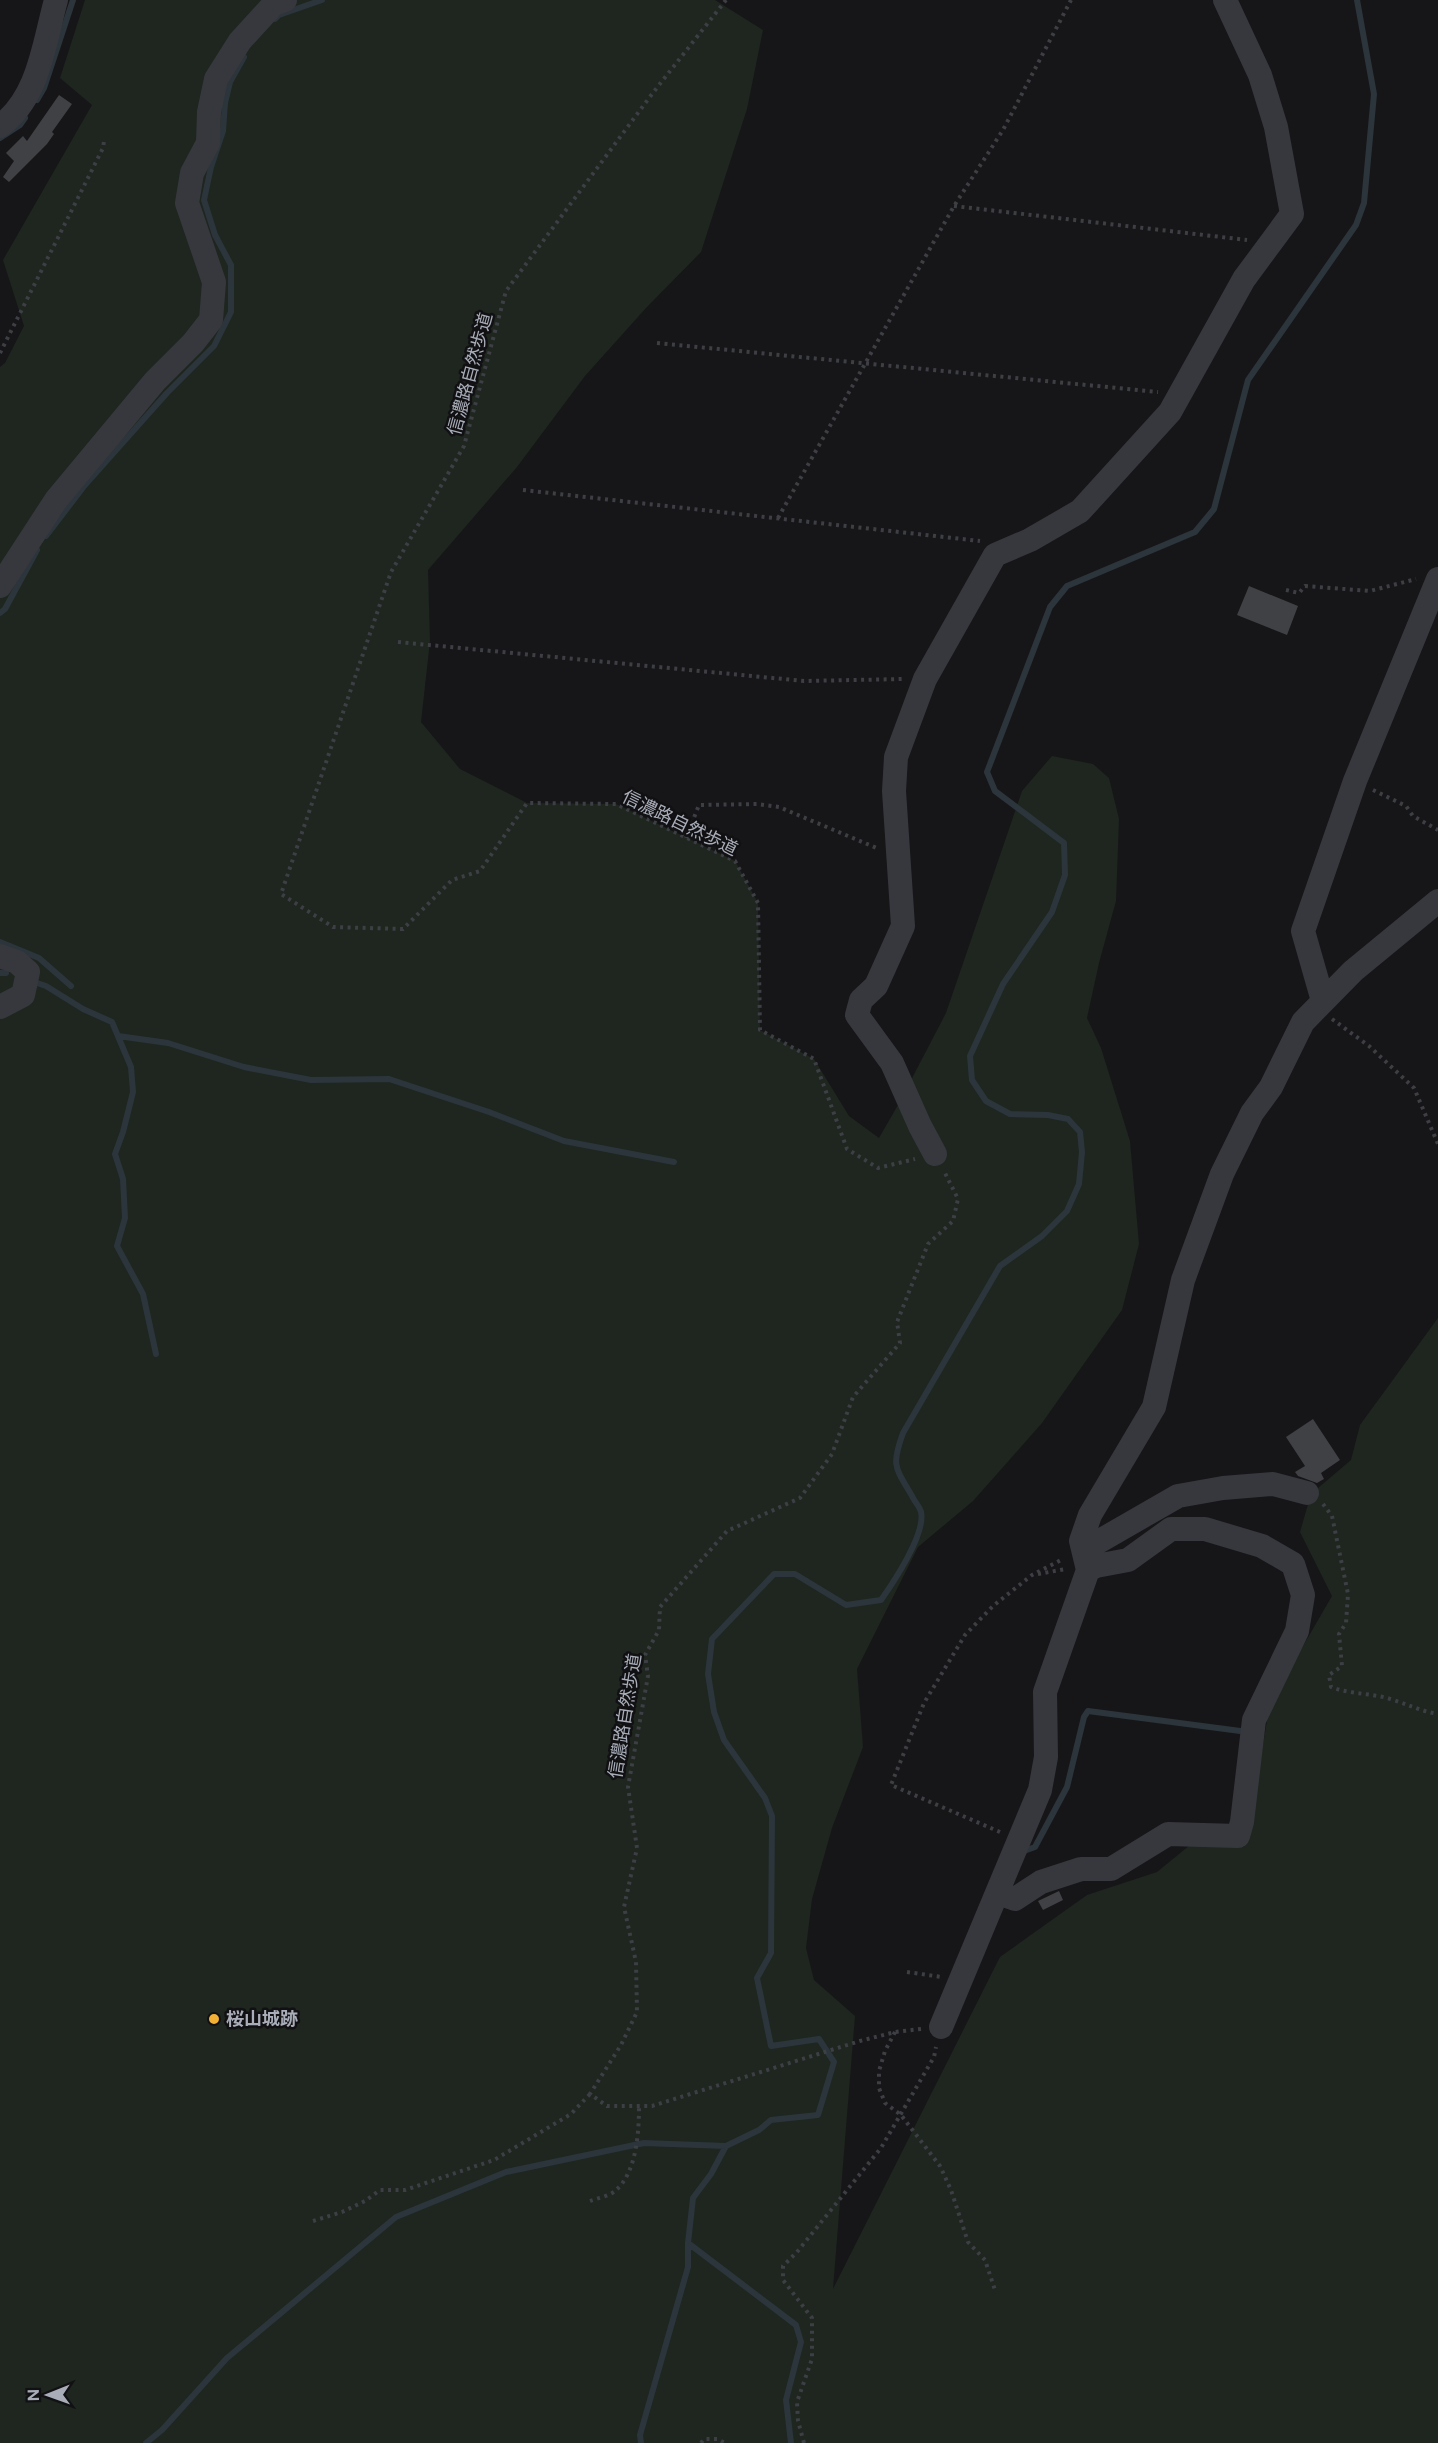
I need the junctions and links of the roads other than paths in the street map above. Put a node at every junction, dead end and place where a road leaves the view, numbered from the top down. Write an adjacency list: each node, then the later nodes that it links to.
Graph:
1 (56, 0): 4 (street)
2 (285, 0): 6 (street)
3 (1226, 0): 11 (street)
4 (0, 126)
5 (1428, 578): 9 (street)
6 (0, 586)
7 (1438, 902): 9 (street)
8 (0, 956): 10 (street)
9 (1320, 1005): 13 (street)
10 (0, 1007)
11 (935, 1154)
12 (1307, 1493): 13 (street)
13 (1084, 1554): 14 (street); 14 (street)
14 (998, 1893): 15 (street)
15 (941, 2027)

